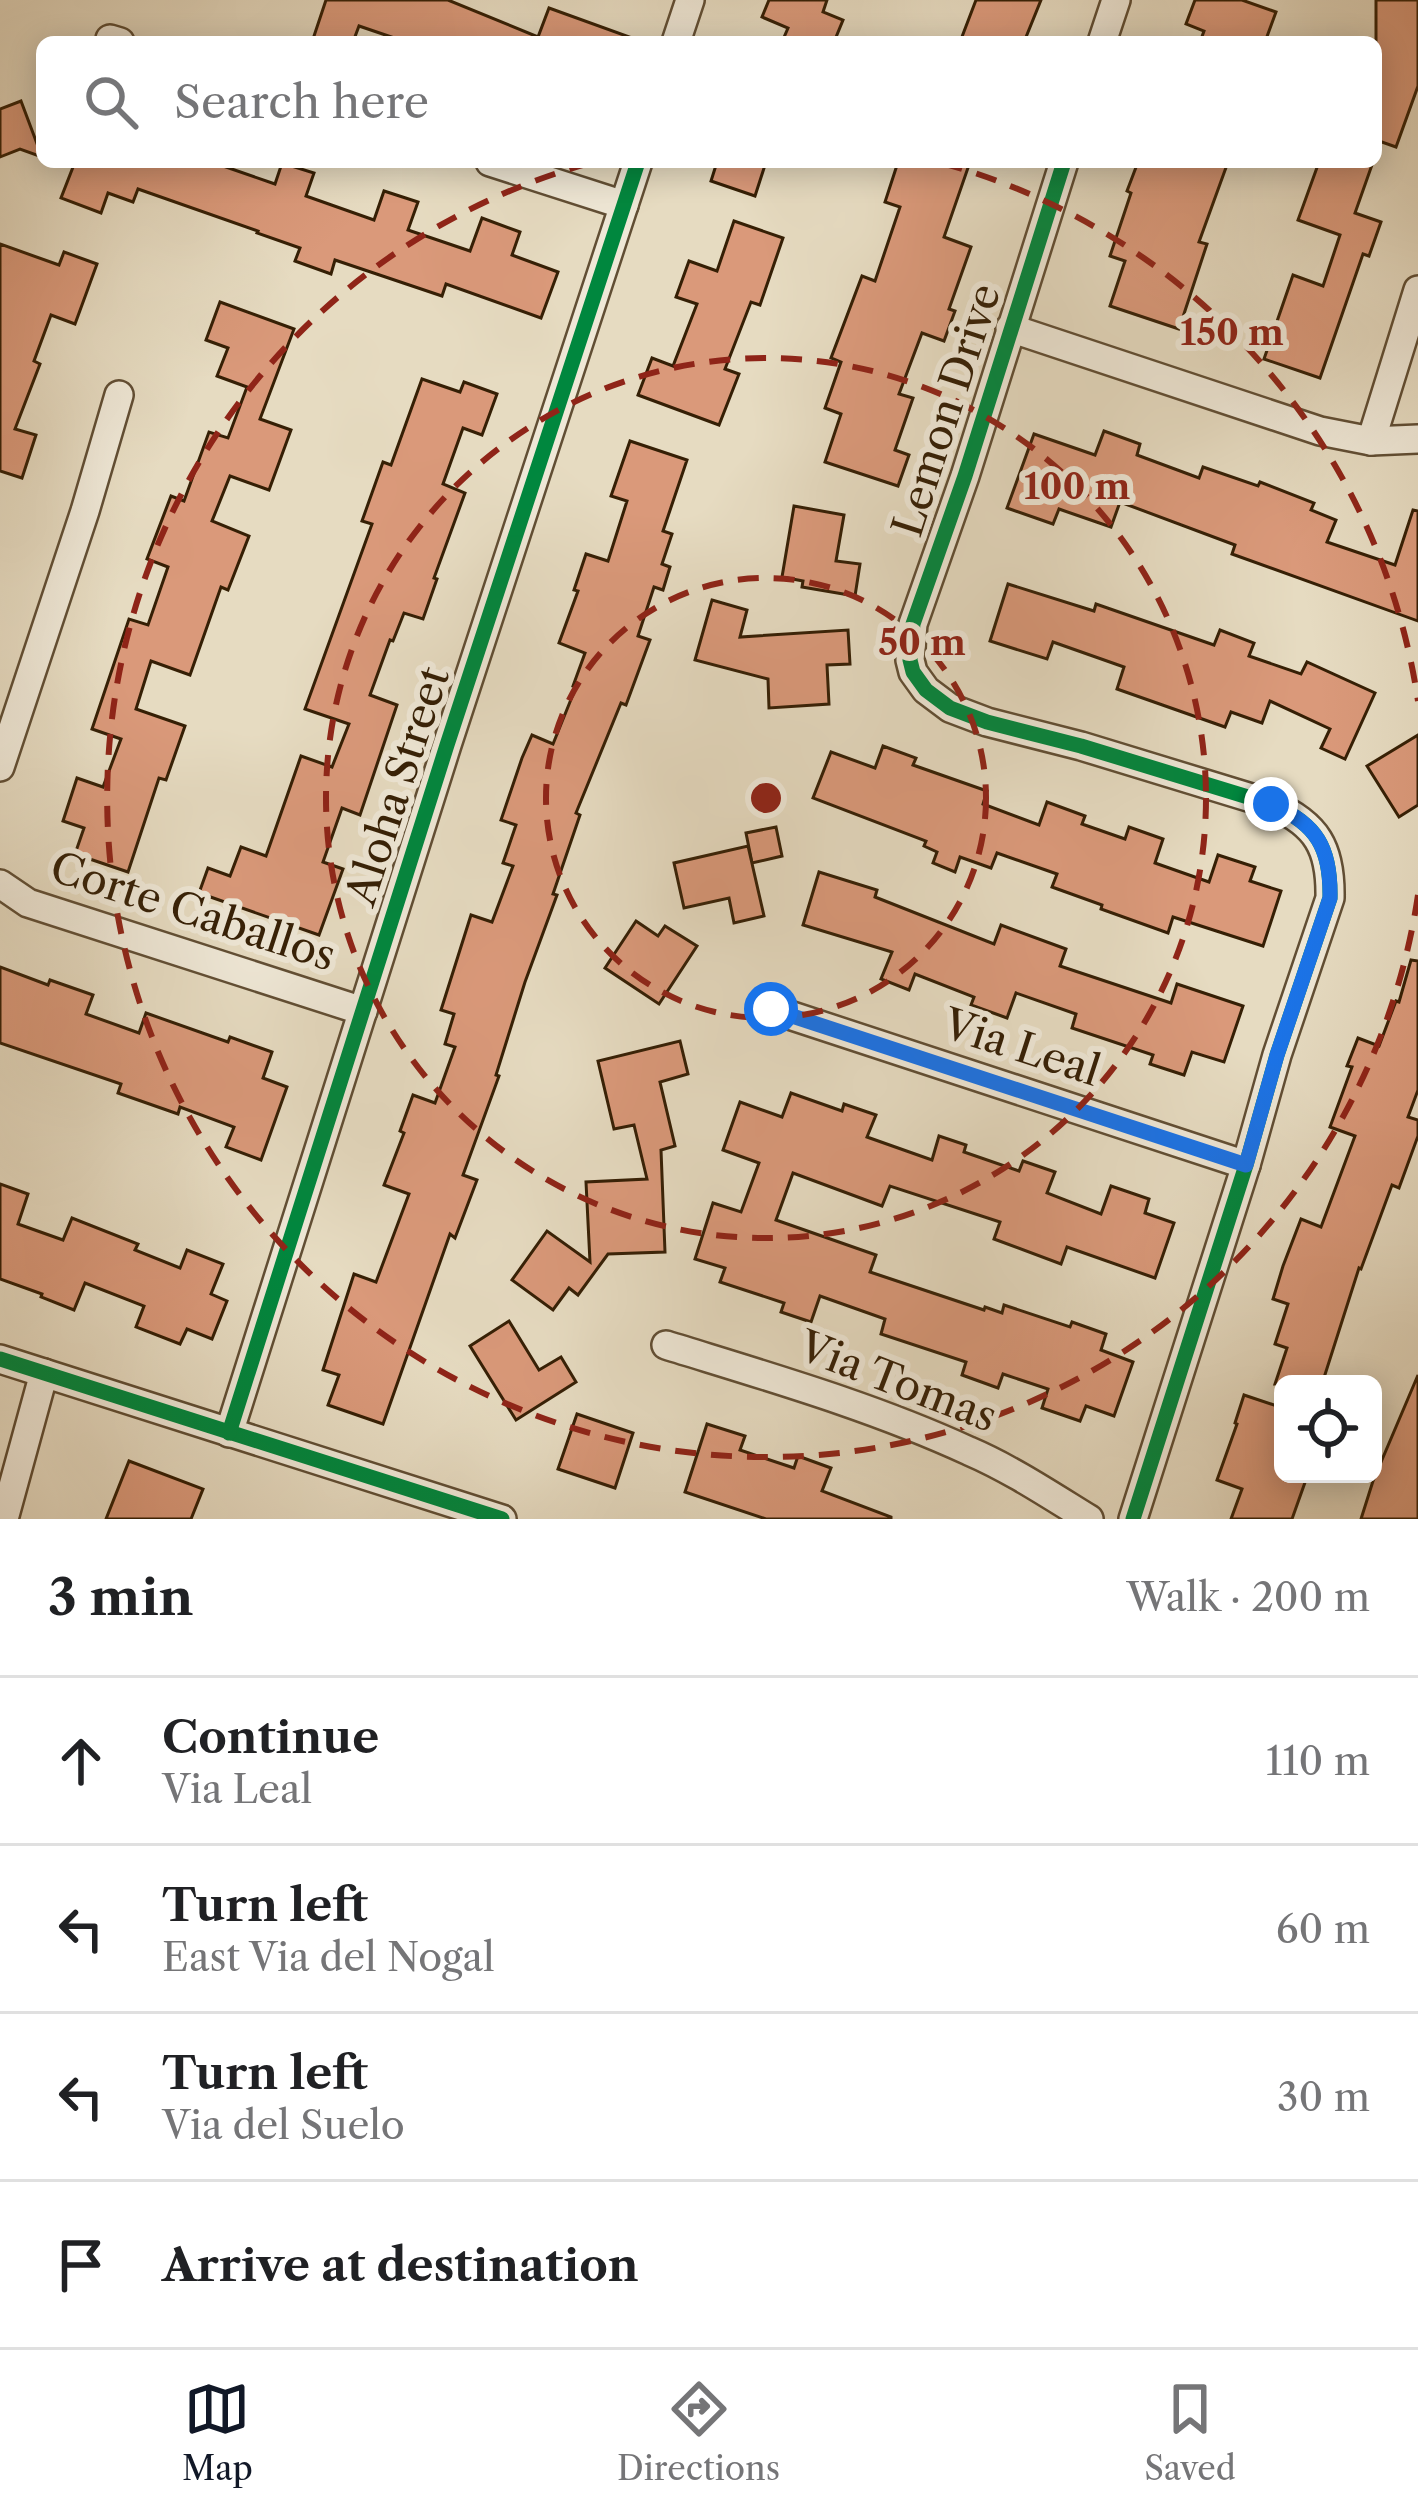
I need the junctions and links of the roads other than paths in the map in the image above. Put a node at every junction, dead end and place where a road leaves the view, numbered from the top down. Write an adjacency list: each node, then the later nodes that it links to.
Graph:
1 (690, 0): 3 (street)
2 (1116, 0): 4 (street)
3 (678, 36)
4 (1104, 36)
5 (508, 168): 8 (street)
6 (636, 168): 8 (street, Aloha Street)
7 (1062, 168): 10 (street, Lemon Drive)
8 (624, 206): 17 (street, Aloha Street)
9 (1418, 290): 13 (street)
10 (1010, 328): 13 (street); 18 (street, Lemon Drive)
11 (118, 395): 14 (street)
12 (1418, 439): 13 (street)
13 (1371, 441)
14 (0, 767)
15 (0, 884): 17 (street, Corte Caballos)
16 (771, 1009): 18 (street, Via Leal)
17 (363, 1011): 22 (street, Aloha Street)
18 (1246, 1165): 26 (street)
19 (666, 1345): 25 (street, Via Tomas)
20 (0, 1359): 21 (street)
21 (44, 1373): 22 (street); 23 (street)
22 (229, 1433): 24 (street)
23 (4, 1519)
24 (502, 1519)
25 (1089, 1519)
26 (1133, 1519)

